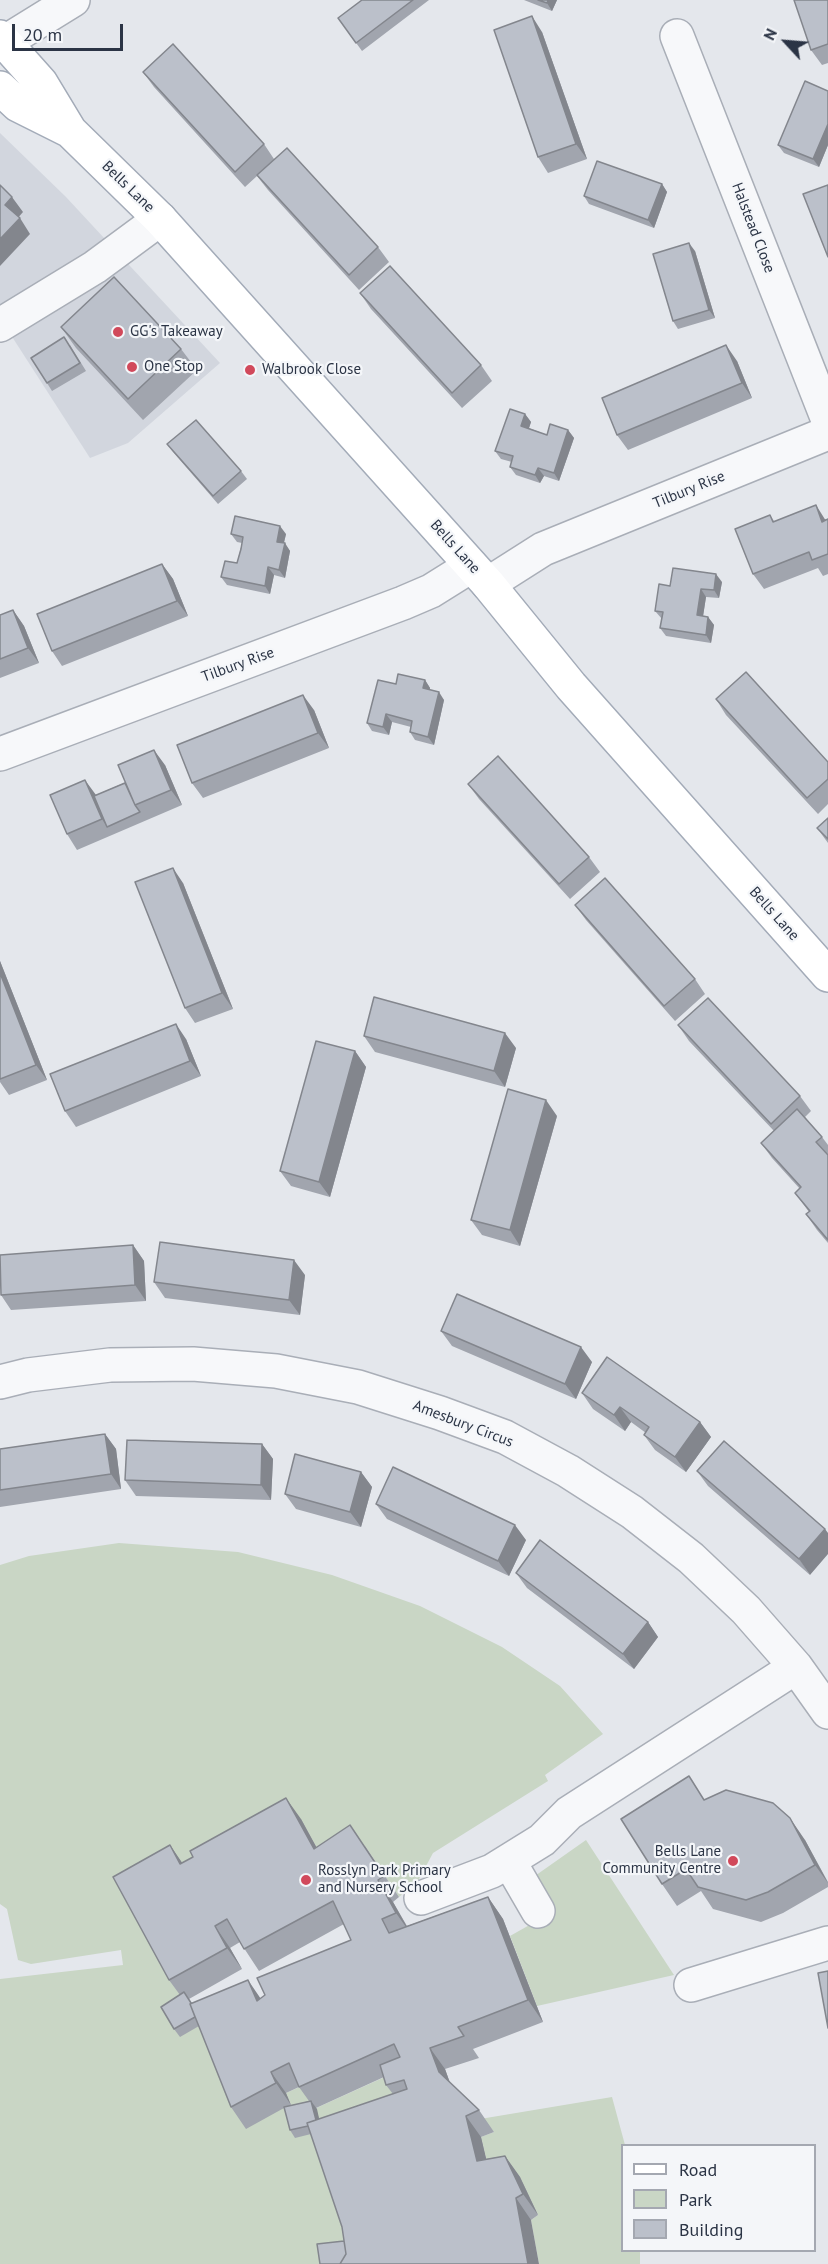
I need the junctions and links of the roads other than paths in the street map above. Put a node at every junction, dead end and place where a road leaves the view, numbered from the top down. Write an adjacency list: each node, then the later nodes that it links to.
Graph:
1 (73, 0): 3 (street)
2 (677, 36): 8 (street, Halstead Close)
3 (3, 40): 5 (main road, Bells Lane)
4 (0, 88): 5 (main road, Bells Lane)
5 (70, 130): 6 (main road, Bells Lane)
6 (160, 219): 7 (street); 10 (main road, Bells Lane)
7 (0, 325)
8 (828, 420)
9 (828, 433): 10 (street, Tilbury Rise)
10 (480, 575): 11 (street, Tilbury Rise); 12 (main road, Bells Lane)
11 (0, 754)
12 (828, 975)
13 (0, 1382): 14 (street, Amesbury Circus)
14 (796, 1667): 15 (street, Amesbury Circus); 16 (street)
15 (828, 1712)
16 (509, 1861): 17 (street); 18 (street)
17 (421, 1898)
18 (538, 1911)
19 (828, 1942): 20 (street)
20 (690, 1985)

